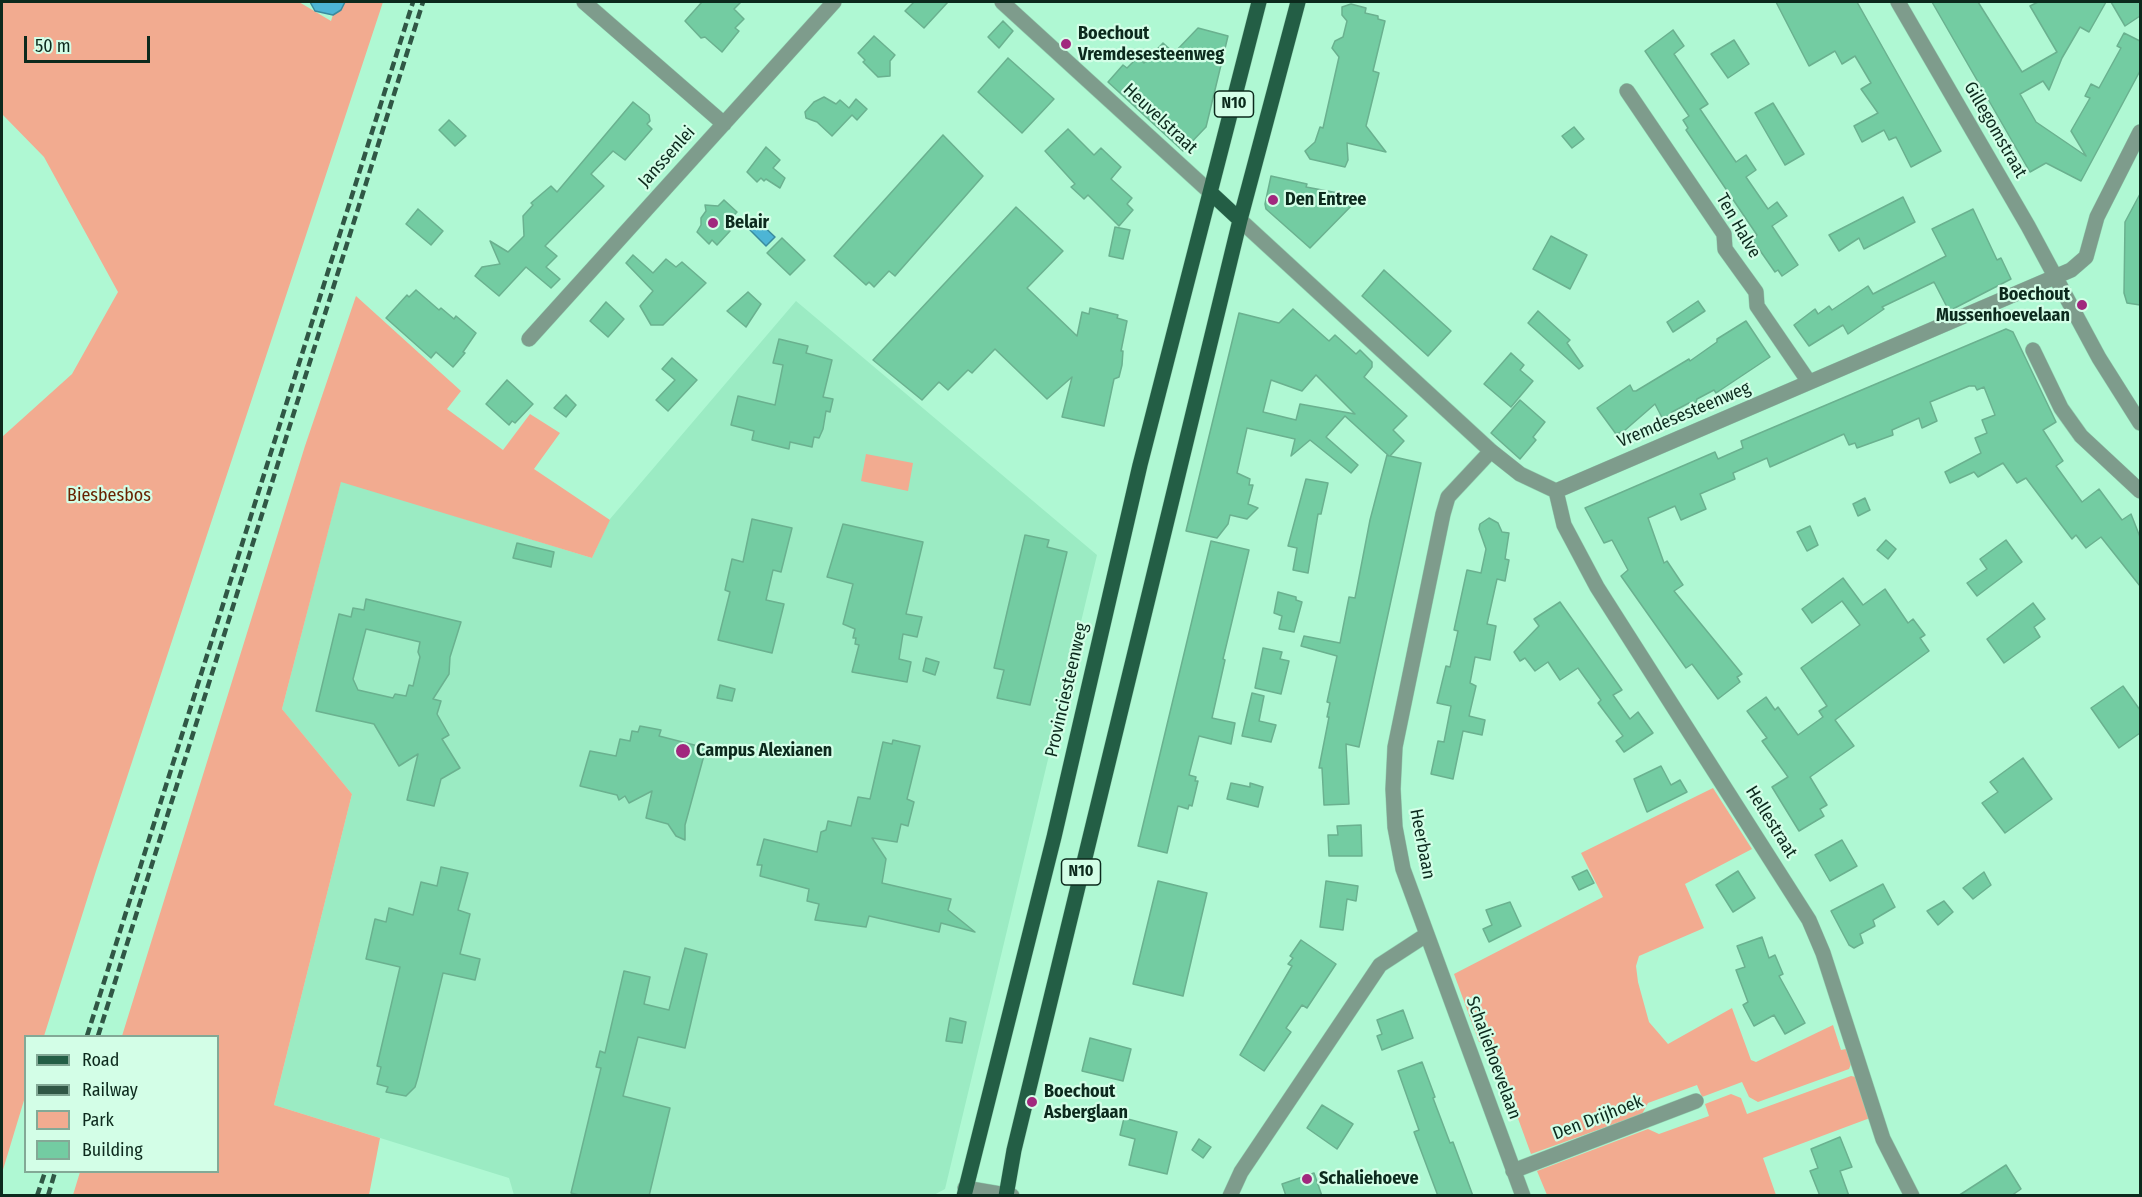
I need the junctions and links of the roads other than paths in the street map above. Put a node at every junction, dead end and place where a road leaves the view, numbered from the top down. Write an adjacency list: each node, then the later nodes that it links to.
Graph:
1 (584, 2): 8 (street)
2 (834, 2): 8 (street, Janssenlei)
3 (1002, 2): 10 (street, Heuvelstraat)
4 (1259, 2): 10 (main road, Provinciesteenweg / N10)
5 (1298, 2): 11 (main road, N10)
6 (1898, 2): 12 (street, Gillegomstraat)
7 (1627, 91): 15 (street, Ten Halve)
8 (724, 124): 13 (street, Janssenlei)
9 (2140, 132): 12 (street, Vremdesesteenweg)
10 (1211, 193): 11 (main road); 23 (main road, Provinciesteenweg / N10)
11 (1240, 220): 17 (street); 24 (main road, N10)
12 (2057, 278): 15 (street, Vremdesesteenweg); 16 (street)
13 (529, 339)
14 (2033, 350): 19 (street)
15 (1809, 382): 18 (street, Vremdesesteenweg)
16 (2140, 423)
17 (1491, 452): 18 (street); 20 (street, Heerbaan)
18 (1556, 491): 27 (street, Hellestraat)
19 (2140, 491)
20 (1426, 935): 22 (street, Schaliehoevelaan); 25 (street)
21 (1696, 1101): 22 (street, Den Drijhoek)
22 (1513, 1171): 26 (street, Schaliehoevelaan)
23 (964, 1192): 24 (street)
24 (1008, 1195)
25 (1230, 1196)
26 (1522, 1196)
27 (1912, 1196)

